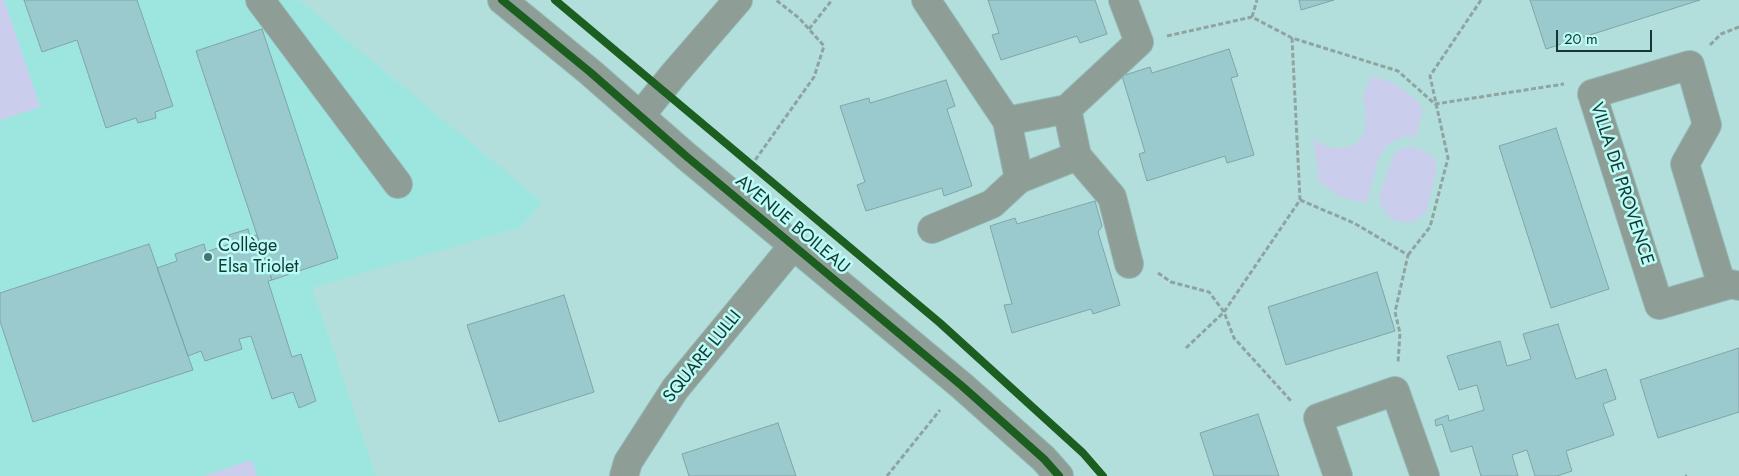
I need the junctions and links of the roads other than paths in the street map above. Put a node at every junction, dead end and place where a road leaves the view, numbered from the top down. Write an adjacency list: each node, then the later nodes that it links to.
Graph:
1 (260, 0): 11 (street)
2 (502, 0): 7 (street, AVENUE BOILEAU)
3 (738, 0): 7 (street)
4 (926, 0): 8 (street)
5 (1124, 0): 6 (street)
6 (1066, 109): 8 (street); 9 (street)
7 (640, 116): 13 (street, AVENUE BOILEAU)
8 (1007, 121): 10 (street)
9 (1076, 156): 10 (street); 14 (street)
10 (1019, 179): 12 (street)
11 (398, 184)
12 (932, 229)
13 (793, 246): 16 (street, SQUARE LULLI); 17 (street, AVENUE BOILEAU)
14 (1129, 264)
15 (1730, 286): 15 (street, VILLA DE PROVENCE)
16 (624, 476)
17 (1059, 476)
18 (1338, 476): 19 (street)
19 (1425, 476)

